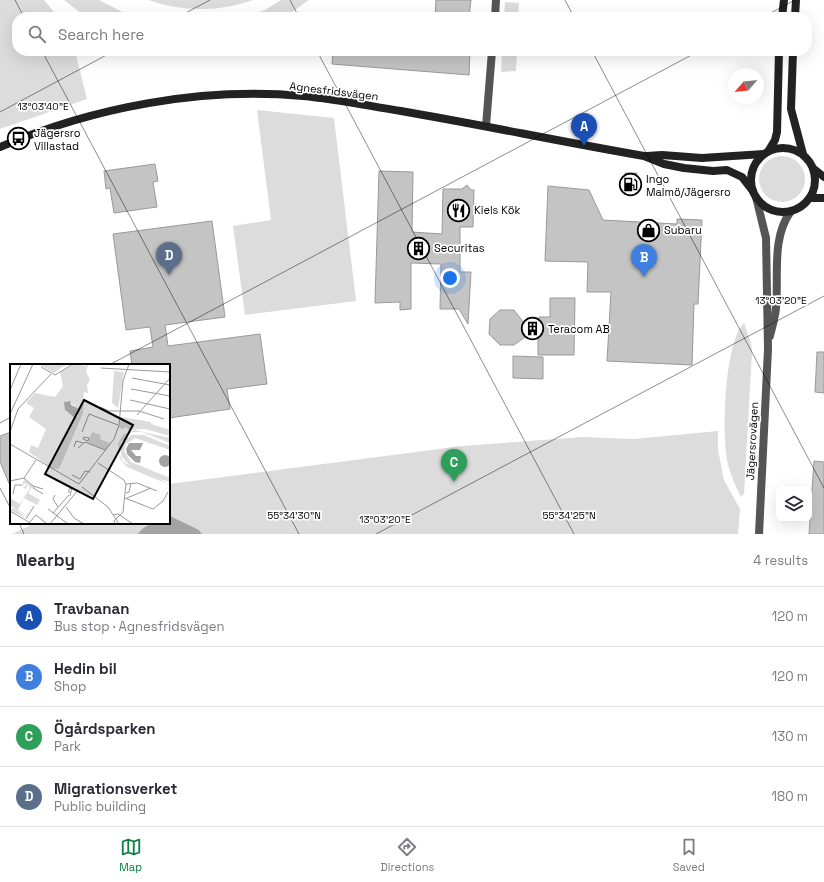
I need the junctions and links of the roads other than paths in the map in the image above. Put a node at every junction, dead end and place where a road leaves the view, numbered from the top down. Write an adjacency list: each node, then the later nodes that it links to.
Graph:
1 (496, 0): 4 (street)
2 (784, 0): 5 (main road)
3 (796, 0): 6 (main road)
4 (495, 12)
5 (783, 12)
6 (795, 12)
7 (492, 56): 10 (street)
8 (779, 56): 12 (main road)
9 (793, 56): 13 (main road)
10 (486, 126): 11 (main road, Agnesfridsvägen); 14 (main road, Agnesfridsvägen)
11 (0, 147)
12 (766, 152): 13 (main road); 14 (main road, Agnesfridsvägen); 17 (main road)
13 (803, 154): 15 (main road)
14 (644, 156): 17 (main road, Agnesfridsvägen)
15 (814, 169): 16 (main road); 18 (main road)
16 (824, 177)
17 (754, 194): 20 (main road); 21 (street, Jägersrovägen)
18 (810, 198): 19 (main road); 20 (main road)
19 (824, 198)
20 (791, 211): 21 (street, Jägersrovägen)
21 (768, 348): 22 (street, Jägersrovägen)
22 (758, 534)

